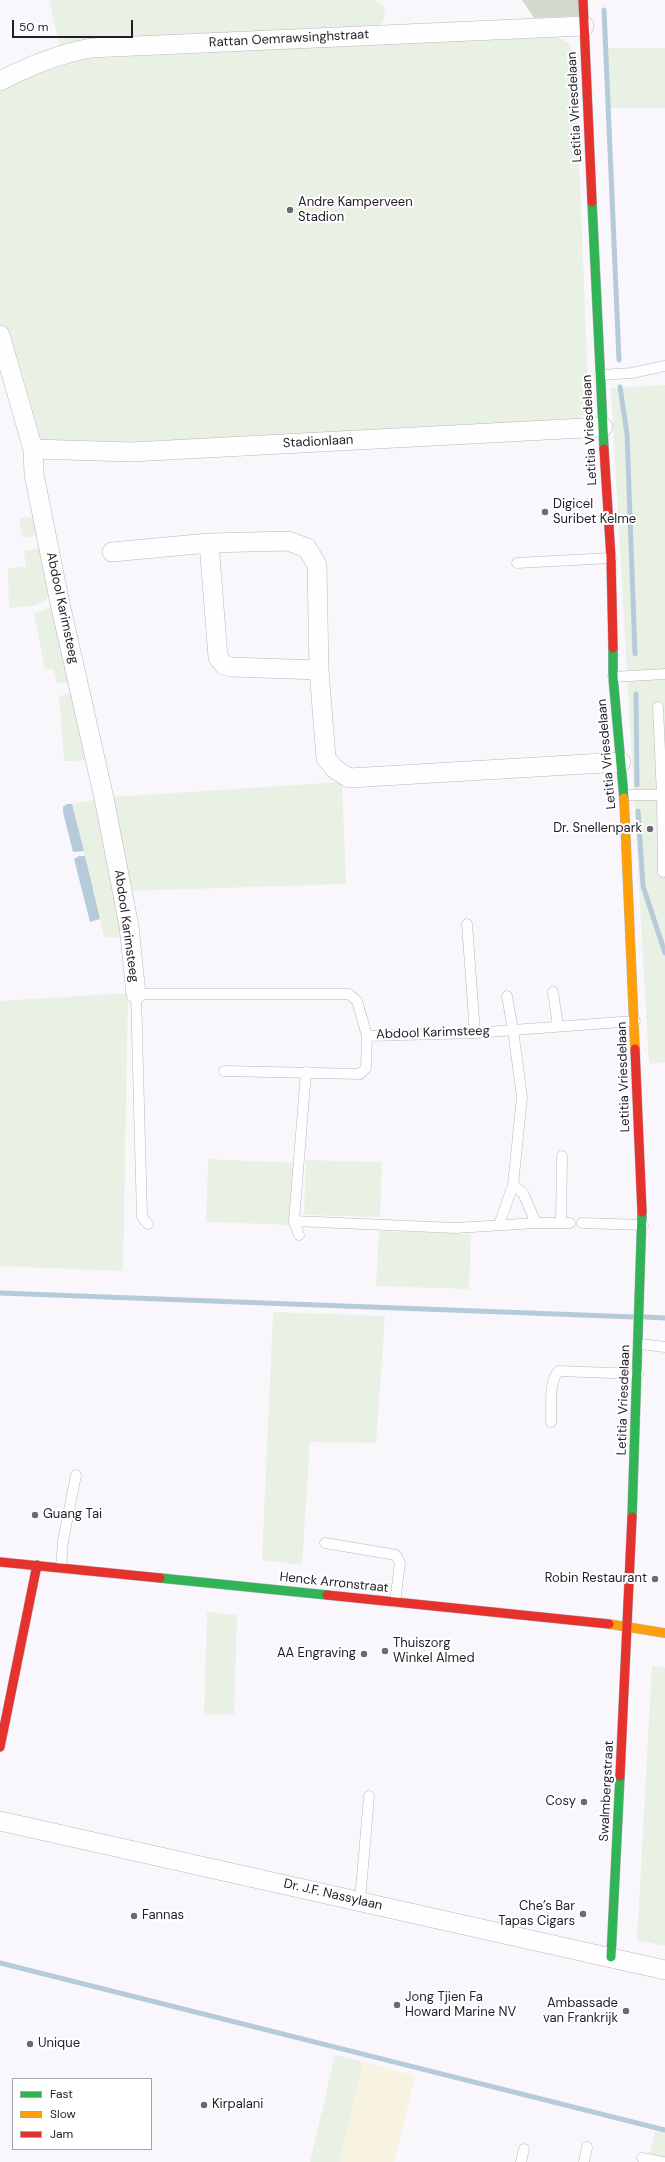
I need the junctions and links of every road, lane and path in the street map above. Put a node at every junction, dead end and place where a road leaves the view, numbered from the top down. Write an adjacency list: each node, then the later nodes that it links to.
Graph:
1 (583, 0): 2 (street, Letitia Vriesdelaan)
2 (584, 26): 3 (street, Rattan Oemrawsinghstraat); 6 (street, Letitia Vriesdelaan)
3 (0, 81)
4 (0, 335): 8 (street, Abdool Karimsteeg)
5 (665, 366): 6 (lane)
6 (600, 375): 7 (street, Letitia Vriesdelaan)
7 (603, 427): 8 (street, Stadionlaan); 11 (street, Letitia Vriesdelaan)
8 (34, 449): 23 (street, Abdool Karimsteeg)
9 (209, 543): 10 (street); 13 (street); 13 (street)
10 (112, 552)
11 (611, 558): 12 (lane); 15 (street, Letitia Vriesdelaan)
12 (517, 562)
13 (319, 670): 17 (street)
14 (665, 674): 15 (lane)
15 (613, 677): 17 (street, Letitia Vriesdelaan)
16 (658, 707): 19 (lane)
17 (621, 762): 18 (street, Letitia Vriesdelaan)
18 (624, 795): 19 (lane); 25 (street, Letitia Vriesdelaan)
19 (662, 795): 20 (lane)
20 (663, 872)
21 (467, 924): 28 (lane)
22 (553, 992): 26 (lane)
23 (136, 994): 29 (lane, Abdool Karimsteeg); 37 (lane)
24 (507, 996): 27 (lane)
25 (635, 1021): 26 (lane, Abdool Karimsteeg); 39 (street, Letitia Vriesdelaan)
26 (558, 1026): 27 (lane, Abdool Karimsteeg)
27 (513, 1030): 28 (lane, Abdool Karimsteeg); 33 (lane)
28 (475, 1033): 29 (lane, Abdool Karimsteeg)
29 (367, 1036): 31 (lane)
30 (224, 1071): 31 (lane)
31 (306, 1072): 34 (lane)
32 (562, 1156): 35 (lane)
33 (513, 1185): 35 (lane); 38 (lane)
34 (294, 1221): 38 (lane); 40 (lane)
35 (536, 1223): 38 (lane)
36 (582, 1223): 39 (lane)
37 (148, 1224)
38 (499, 1225)
39 (643, 1225): 41 (street, Letitia Vriesdelaan)
40 (299, 1235)
41 (640, 1339): 42 (lane); 43 (street, Letitia Vriesdelaan)
42 (665, 1347)
43 (638, 1374): 44 (lane); 51 (street, Letitia Vriesdelaan)
44 (551, 1422)
45 (76, 1475): 49 (lane)
46 (325, 1543): 50 (lane)
47 (0, 1562): 48 (street, Henck Arronstraat)
48 (37, 1565): 49 (street, Henck Arronstraat); 53 (street)
49 (61, 1568): 50 (street, Henck Arronstraat)
50 (395, 1602): 51 (street, Henck Arronstraat)
51 (628, 1626): 52 (street, Henck Arronstraat); 57 (street, Swalmbergstraat)
52 (665, 1633)
53 (0, 1747)
54 (369, 1796): 56 (lane)
55 (0, 1820): 56 (street, Dr. J.F. Nassylaan)
56 (360, 1901): 57 (street, Dr. J.F. Nassylaan)
57 (611, 1957): 58 (street, Dr. J.F. Nassylaan)
58 (665, 1970)
59 (587, 2147): 63 (lane)
60 (524, 2150): 62 (lane)
61 (642, 2158): 64 (lane)
62 (521, 2162)
63 (584, 2162)
64 (663, 2162)

